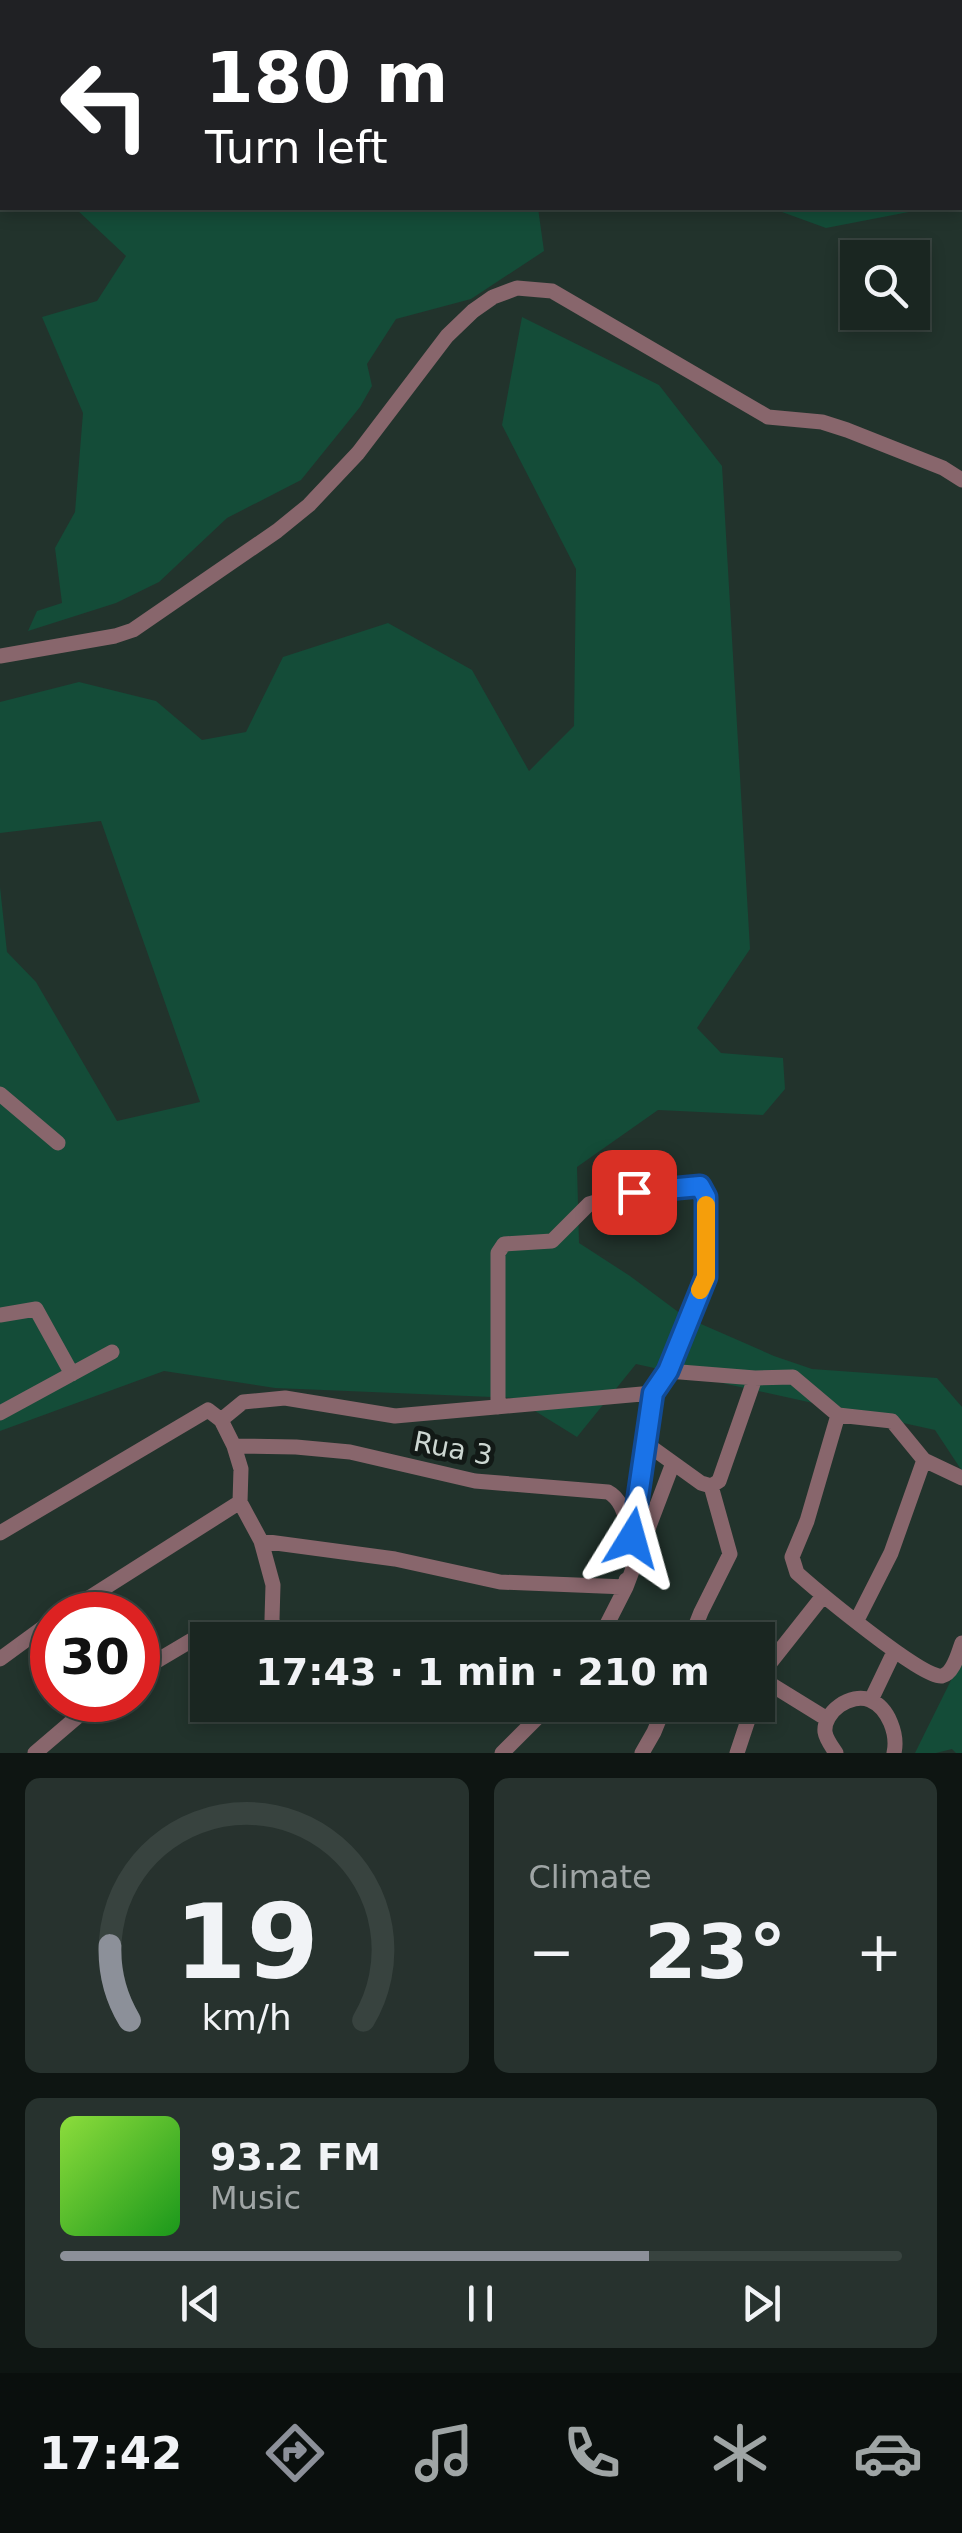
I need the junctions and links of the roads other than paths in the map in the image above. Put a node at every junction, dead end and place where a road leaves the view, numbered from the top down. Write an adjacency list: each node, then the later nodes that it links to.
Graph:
1 (962, 480): 2 (street)
2 (0, 656)
3 (0, 1094): 4 (street)
4 (58, 1142)
5 (0, 1315): 8 (street)
6 (112, 1352): 8 (street)
7 (668, 1371): 9 (street); 10 (street); 11 (street)
8 (72, 1374): 12 (street)
9 (755, 1378): 13 (street); 20 (street)
10 (653, 1393): 11 (street); 15 (street)
11 (498, 1407): 14 (street)
12 (0, 1413)
13 (838, 1415): 17 (street); 27 (street)
14 (221, 1420): 16 (street); 22 (street)
15 (644, 1442): 18 (street); 23 (street)
16 (234, 1446): 21 (street); 23 (street, Rua 3)
17 (924, 1460): 19 (street); 28 (street)
18 (673, 1463): 20 (street); 25 (street)
19 (962, 1478)
20 (711, 1486): 31 (street)
21 (240, 1502): 24 (street); 26 (street)
22 (0, 1533)
23 (632, 1538): 25 (street)
24 (261, 1541): 25 (street); 29 (street)
25 (626, 1587): 30 (street)
26 (98, 1592)
27 (823, 1596): 28 (street); 36 (street)
28 (857, 1620): 35 (street)
29 (272, 1622)
30 (608, 1622)
31 (698, 1622)
32 (30, 1637): 37 (street)
33 (190, 1641): 38 (street)
34 (962, 1643): 35 (street)
35 (894, 1652): 40 (street)
36 (775, 1657)
37 (0, 1659)
38 (160, 1659)
39 (775, 1693): 41 (street)
40 (871, 1700): 41 (street); 53 (street)
41 (827, 1719): 52 (street)
42 (72, 1722): 47 (street)
43 (529, 1722): 46 (street)
44 (658, 1722): 50 (street)
45 (747, 1722): 51 (street)
46 (516, 1739): 48 (street); 49 (street)
47 (36, 1753)
48 (502, 1753)
49 (526, 1753)
50 (642, 1753)
51 (737, 1753)
52 (836, 1753)
53 (894, 1753)

